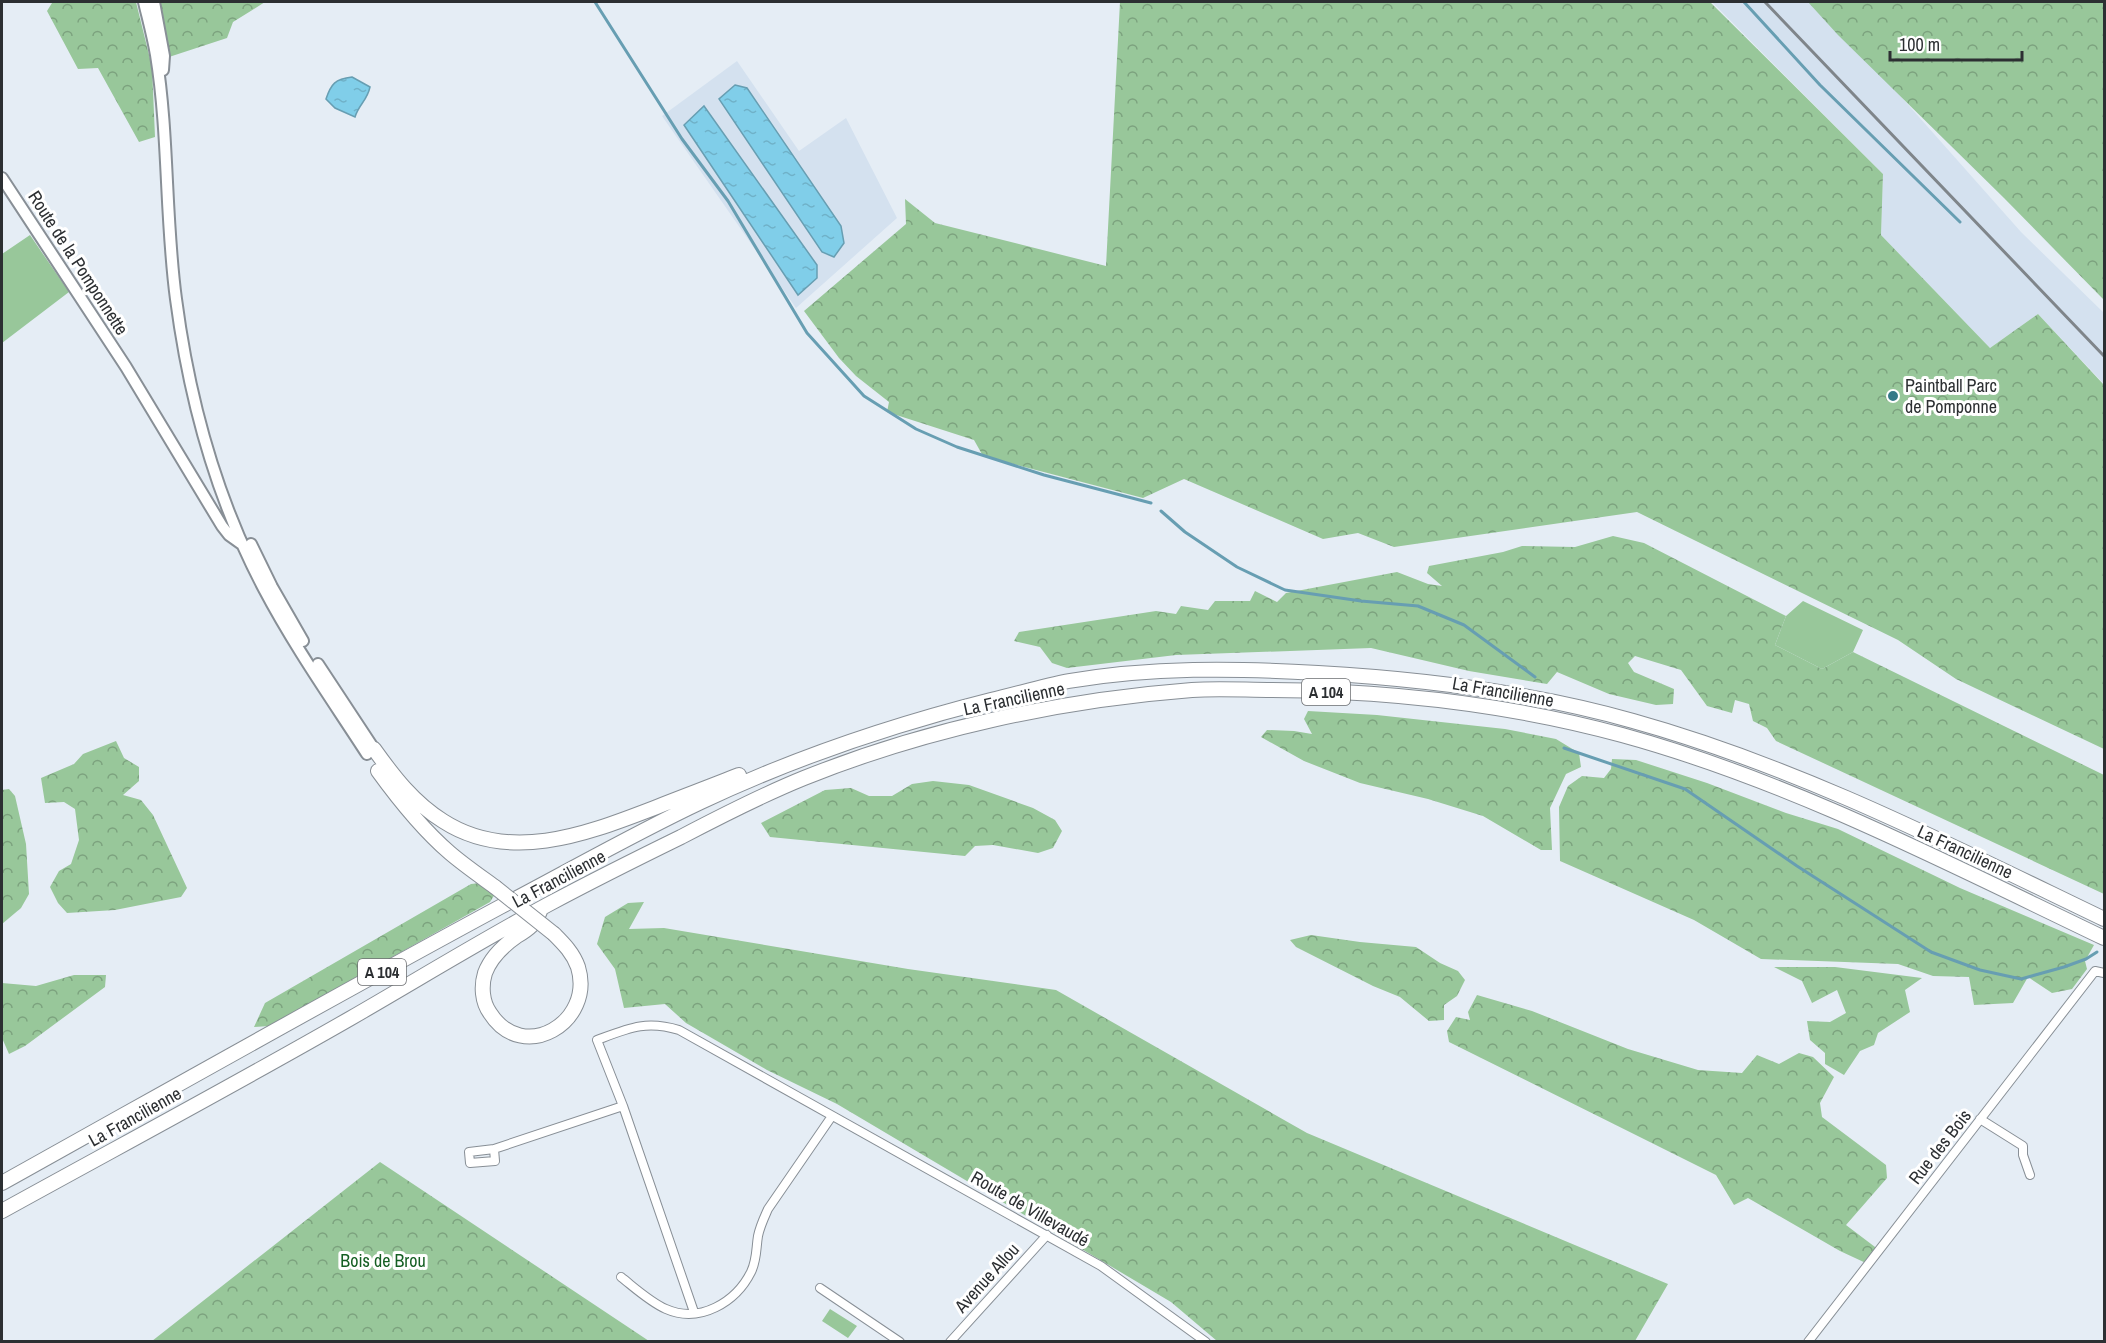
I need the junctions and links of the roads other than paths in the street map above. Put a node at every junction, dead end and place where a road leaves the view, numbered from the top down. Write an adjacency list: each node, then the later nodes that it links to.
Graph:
1 (144, 2): 3 (main road)
2 (154, 2): 3 (main road)
3 (162, 112): 5 (main road)
4 (2, 178): 6 (main road, Route de la Pomponnette)
5 (211, 456): 6 (main road); 7 (main road)
6 (243, 546): 7 (main road)
7 (370, 752): 8 (highway); 9 (highway, bridge)
8 (769, 772): 10 (highway, La Francilienne / A 104); 18 (highway, La Francilienne / A 104)
9 (543, 907): 11 (highway, La Francilienne / A 104); 19 (highway, La Francilienne / A 104)
10 (2104, 919)
11 (2104, 938)
12 (2104, 973): 15 (street, Rue des Bois)
13 (623, 1106): 14 (street, Route de Villevaudé); 16 (street); 23 (street)
14 (832, 1116): 20 (street, Route de Villevaudé); 23 (street)
15 (1980, 1119): 17 (street); 27 (street, Rue des Bois)
16 (494, 1149)
17 (2030, 1175)
18 (2, 1183)
19 (2, 1211)
20 (1047, 1235): 25 (street, Avenue Allou); 26 (street, Route de Villevaudé)
21 (621, 1277): 23 (street)
22 (820, 1288): 24 (street)
23 (694, 1312)
24 (900, 1341)
25 (950, 1341)
26 (1206, 1341)
27 (1808, 1341)

